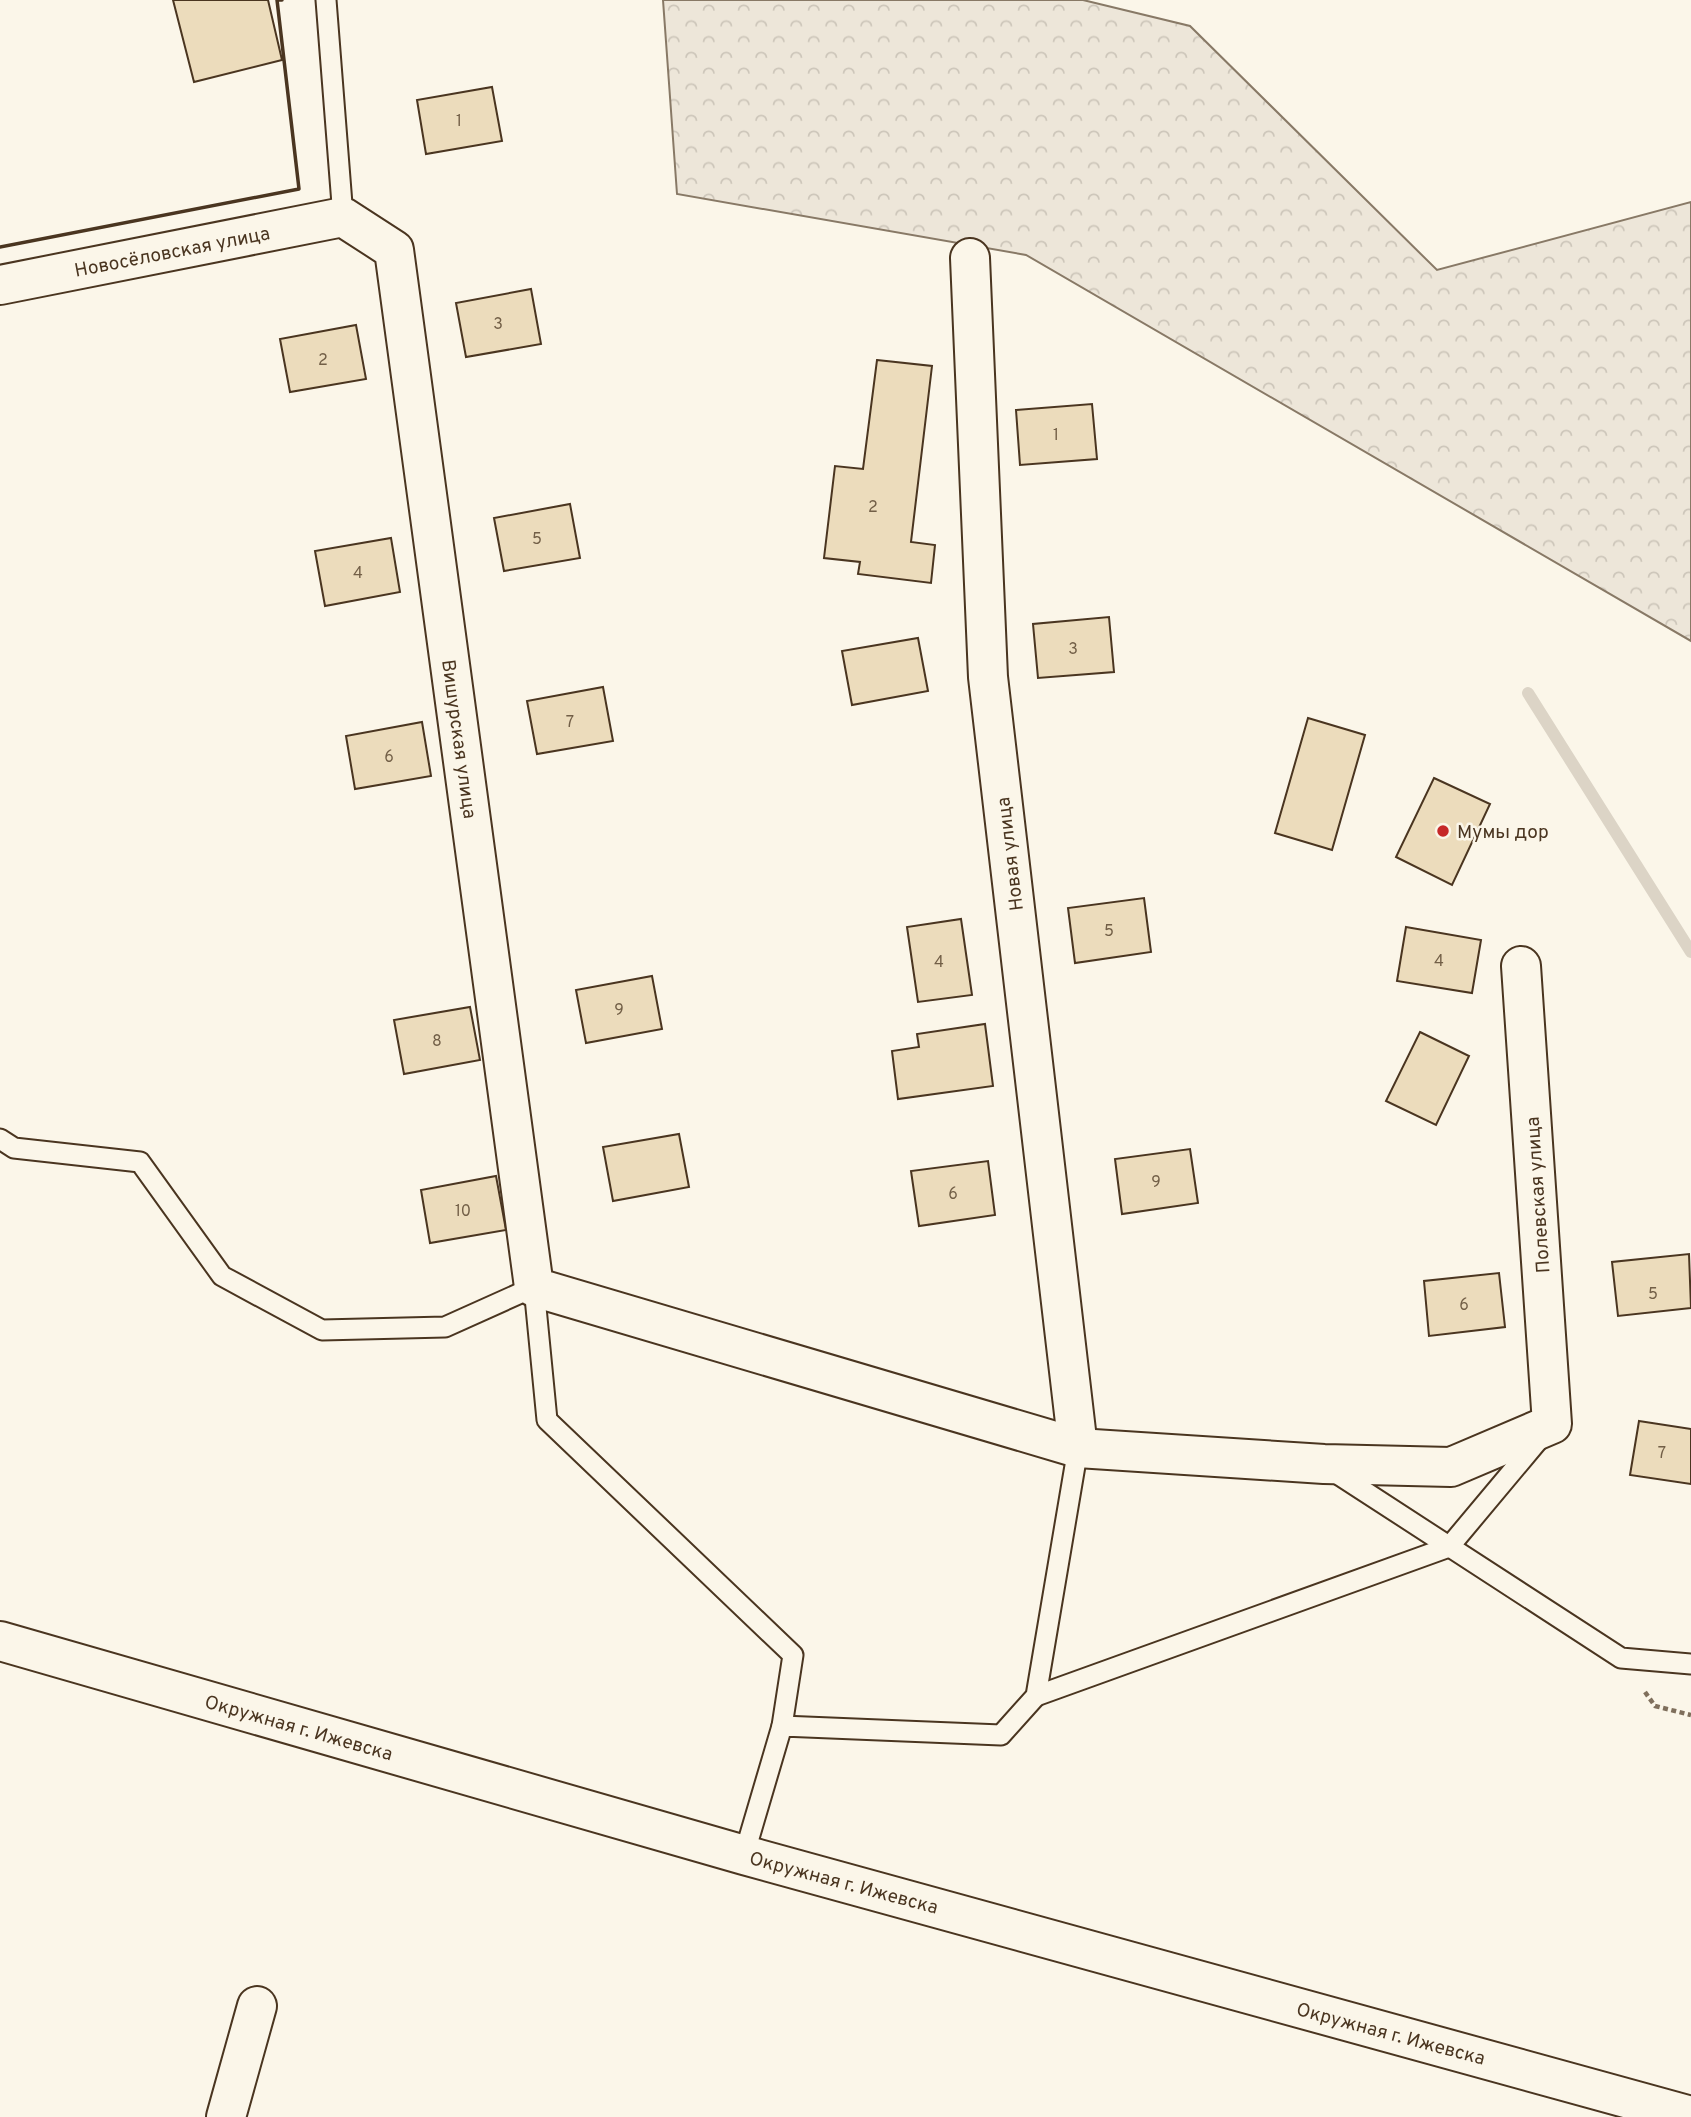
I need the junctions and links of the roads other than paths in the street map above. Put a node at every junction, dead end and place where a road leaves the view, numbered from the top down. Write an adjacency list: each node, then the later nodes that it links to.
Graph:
1 (326, 0): 2 (lane)
2 (343, 217): 4 (street, Новосёловская улица); 7 (street, Вишурская улица)
3 (970, 258): 9 (street, Новая улица)
4 (0, 285)
5 (1521, 966): 8 (street, Полевская улица)
6 (0, 1139): 7 (lane)
7 (534, 1287): 9 (street); 15 (lane)
8 (1552, 1424): 10 (street); 11 (lane)
9 (1078, 1448): 10 (street); 14 (lane)
10 (1324, 1464): 11 (lane)
11 (1449, 1547): 13 (lane); 14 (lane)
12 (0, 1641): 16 (street, Окружная г. Ижевска)
13 (1691, 1664)
14 (1036, 1696): 15 (lane)
15 (782, 1726): 16 (lane)
16 (744, 1855): 18 (street, Окружная г. Ижевска)
17 (257, 2006): 19 (street)
18 (1691, 2116)
19 (226, 2117)

